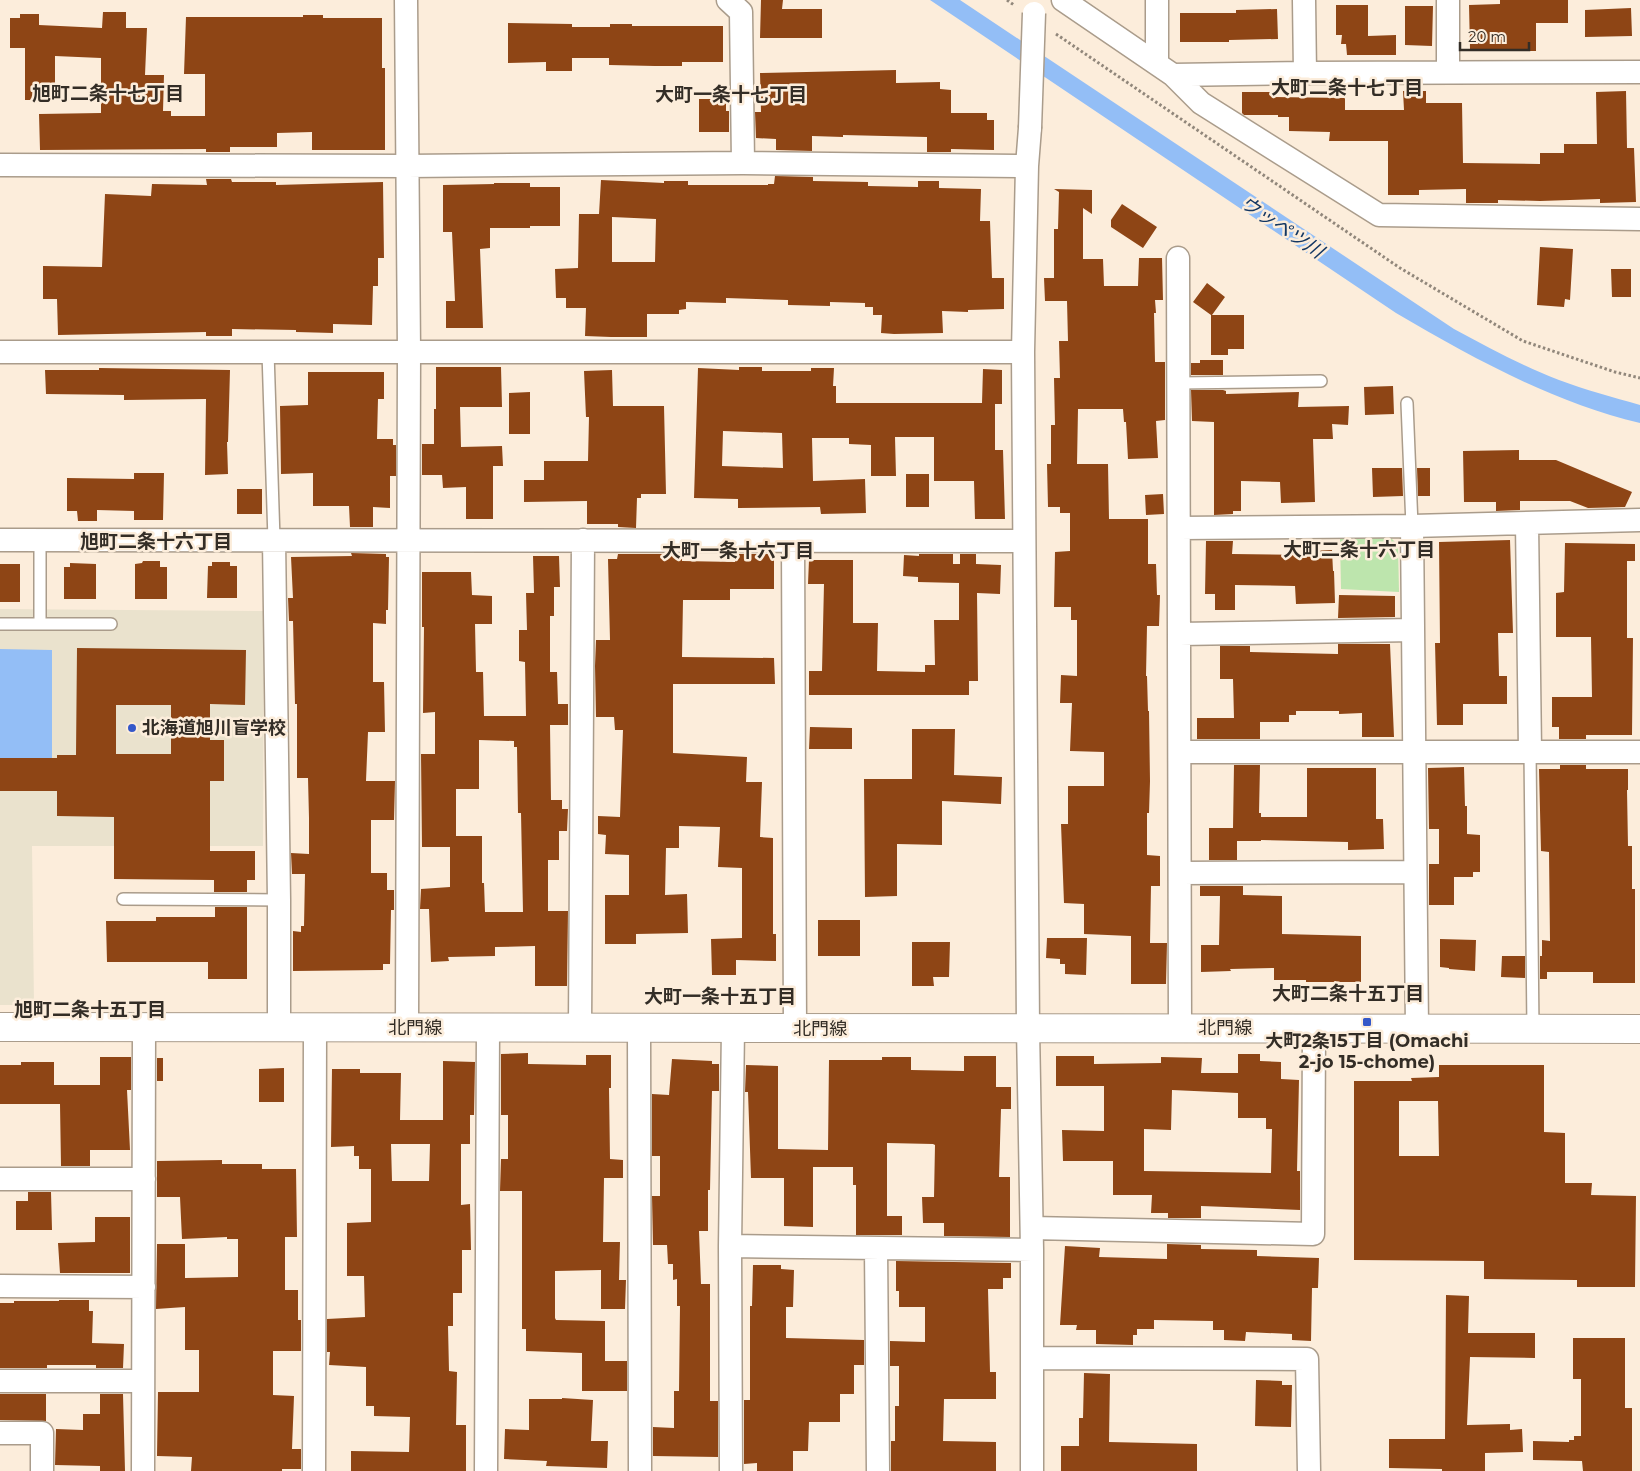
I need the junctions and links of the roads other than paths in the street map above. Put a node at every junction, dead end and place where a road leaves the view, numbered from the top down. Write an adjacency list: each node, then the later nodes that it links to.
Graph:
1 (406, 0): 14 (street)
2 (728, 0): 12 (street)
3 (1063, 0): 8 (street)
4 (1157, 0): 8 (street)
5 (1304, 0): 11 (street)
6 (1448, 0): 9 (street)
7 (1034, 7): 15 (street, bridge)
8 (1165, 69): 11 (street); 16 (street)
9 (1448, 72): 10 (street); 11 (street)
10 (1640, 72)
11 (1305, 73)
12 (743, 163): 14 (street); 15 (street)
13 (0, 165): 14 (street)
14 (407, 166): 18 (street)
15 (1027, 166): 21 (street)
16 (1640, 219)
17 (1178, 258): 23 (street)
18 (409, 351): 20 (street); 21 (street); 34 (street)
19 (0, 352): 20 (street)
20 (268, 352): 31 (lane)
21 (1024, 352): 35 (street)
22 (1320, 382): 23 (lane)
23 (1180, 383): 28 (street)
24 (1406, 403): 27 (lane)
25 (1640, 520): 26 (street)
26 (1527, 523): 27 (street); 42 (street)
27 (1412, 526): 28 (street); 39 (street)
28 (1180, 528): 40 (street)
29 (0, 540): 30 (street)
30 (40, 540): 31 (street); 37 (lane)
31 (274, 540): 34 (street); 48 (street)
32 (582, 540): 33 (street); 34 (street); 54 (street)
33 (793, 540): 35 (street); 61 (street)
34 (409, 541): 60 (street)
35 (1024, 542): 57 (street)
36 (0, 624): 37 (lane)
37 (40, 624): 38 (lane)
38 (111, 624)
39 (1413, 630): 40 (street); 41 (street)
40 (1180, 634): 43 (street)
41 (1414, 751): 42 (street); 43 (street); 46 (street)
42 (1530, 751): 44 (street); 63 (lane)
43 (1180, 752): 45 (street)
44 (1640, 752)
45 (1181, 872): 46 (street); 58 (street)
46 (1415, 872): 62 (street)
47 (122, 899): 48 (lane)
48 (279, 900): 51 (street)
49 (0, 1027): 50 (street, 北門線)
50 (144, 1028): 51 (street, 北門線); 66 (street)
51 (279, 1028): 52 (street, 北門線)
52 (315, 1028): 60 (street, 北門線); 78 (street)
53 (488, 1028): 54 (street, 北門線); 60 (street, 北門線); 79 (street)
54 (580, 1028): 55 (street, 北門線)
55 (639, 1028): 56 (street, 北門線); 80 (street)
56 (733, 1028): 61 (street, 北門線); 68 (street)
57 (1028, 1028): 58 (street, 北門線); 61 (street, 北門線); 67 (street)
58 (1180, 1028): 59 (street, 北門線)
59 (1314, 1028): 62 (street, 北門線); 67 (street)
60 (407, 1029)
61 (795, 1029)
62 (1417, 1029): 63 (street, 北門線)
63 (1533, 1029): 64 (street, 北門線)
64 (1640, 1029)
65 (0, 1179): 66 (street)
66 (144, 1179): 71 (street)
67 (1032, 1239): 69 (street); 72 (street)
68 (730, 1246): 69 (street); 81 (street)
69 (876, 1248): 82 (street)
70 (0, 1286): 71 (street)
71 (144, 1288): 74 (street)
72 (1032, 1358): 83 (street); 84 (street)
73 (0, 1381): 74 (street)
74 (143, 1381): 77 (street)
75 (0, 1433): 76 (street)
76 (42, 1471)
77 (143, 1471)
78 (314, 1471)
79 (486, 1471)
80 (640, 1471)
81 (731, 1471)
82 (878, 1471)
83 (1032, 1471)
84 (1309, 1471)

